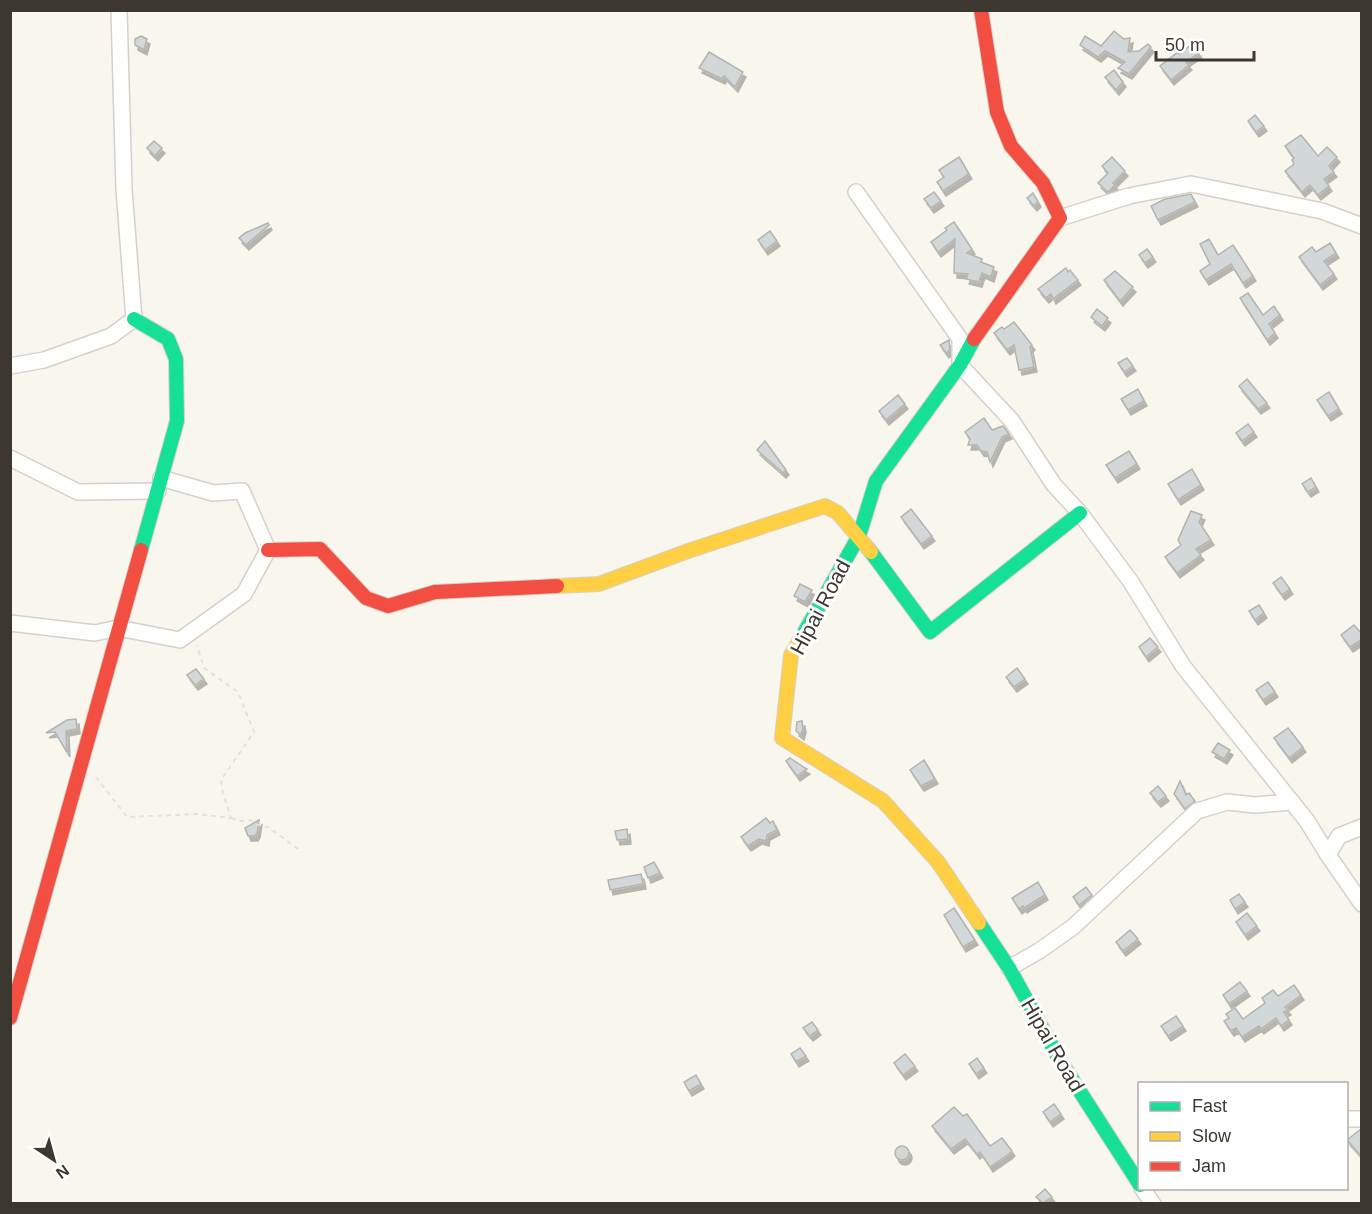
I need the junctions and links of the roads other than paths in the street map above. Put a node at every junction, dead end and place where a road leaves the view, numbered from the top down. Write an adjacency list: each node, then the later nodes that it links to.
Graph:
1 (119, 10): 6 (street)
2 (981, 10): 4 (street)
3 (856, 192): 7 (street)
4 (1060, 218): 5 (street); 7 (street, Hipai Road)
5 (1362, 226)
6 (134, 319): 8 (street); 10 (street)
7 (960, 365): 11 (street); 12 (street, Hipai Road)
8 (10, 366)
9 (10, 458): 10 (street)
10 (160, 484): 13 (street); 15 (street)
11 (1080, 513): 12 (street); 16 (street)
12 (859, 536): 13 (street); 20 (street, Hipai Road)
13 (268, 550): 15 (street)
14 (10, 623): 15 (street)
15 (118, 628): 21 (street)
16 (1292, 802): 18 (street); 20 (street)
17 (1362, 826): 18 (street)
18 (1328, 855): 19 (street)
19 (1362, 904)
20 (1009, 968): 22 (street, Hipai Road)
21 (10, 1018)
22 (1138, 1180)

